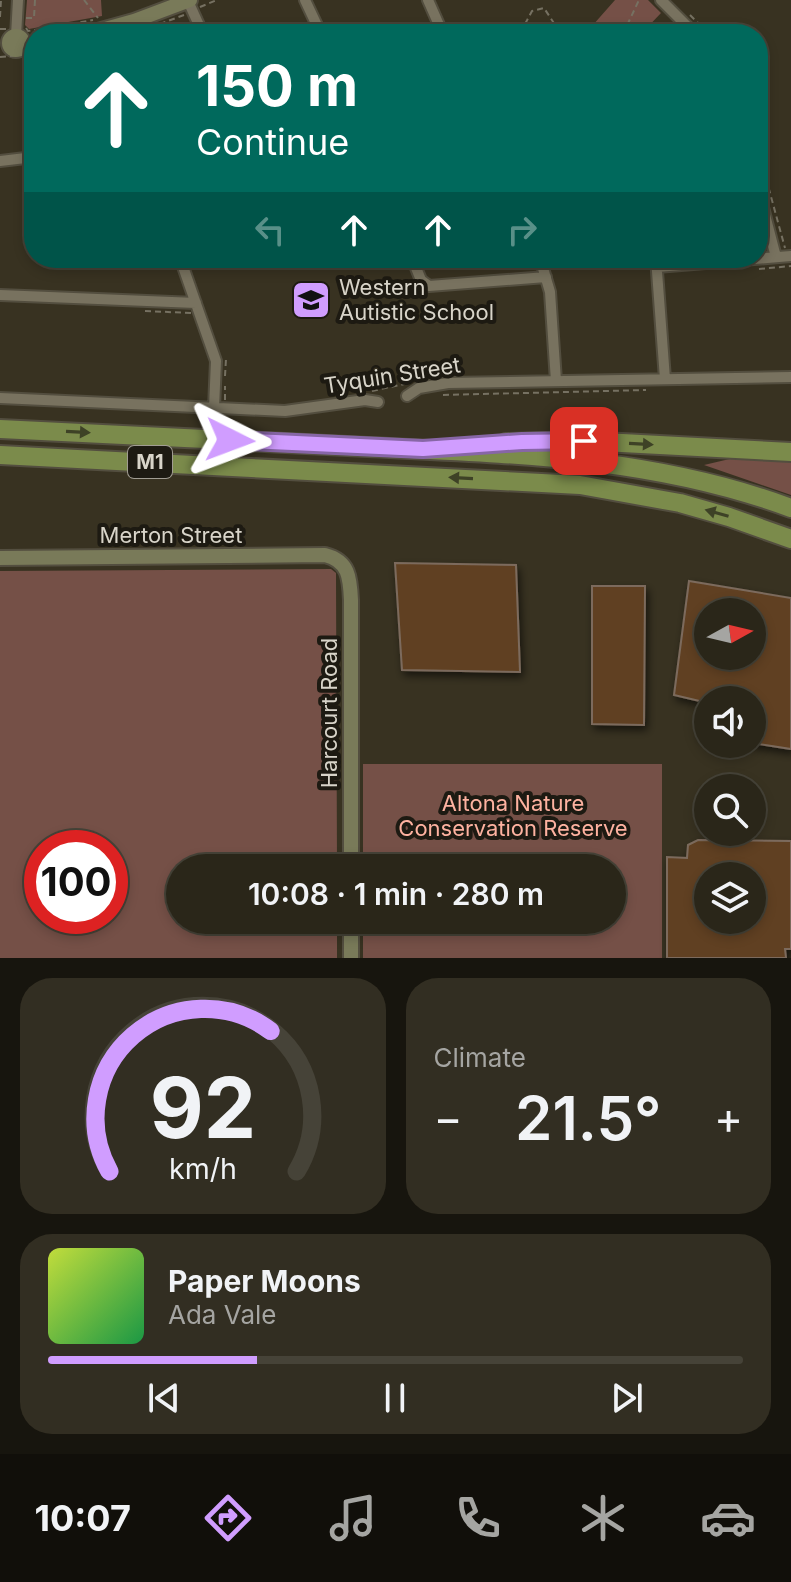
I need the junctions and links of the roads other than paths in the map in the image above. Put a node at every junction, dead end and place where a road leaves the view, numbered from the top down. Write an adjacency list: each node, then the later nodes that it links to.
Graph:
1 (18, 0): 11 (street)
2 (189, 0): 6 (street); 7 (street)
3 (305, 0): 8 (street)
4 (428, 0): 9 (street)
5 (661, 0): 10 (street)
6 (123, 24)
7 (199, 24)
8 (316, 24)
9 (439, 24)
10 (685, 24)
11 (21, 38)
12 (24, 158): 13 (street)
13 (0, 161)
14 (768, 226): 17 (street)
15 (791, 256): 17 (street)
16 (768, 257): 17 (street)
17 (776, 257)
18 (184, 268): 24 (street)
19 (416, 268): 22 (street)
20 (543, 268): 22 (street)
21 (656, 268): 26 (street)
22 (546, 277): 27 (street)
23 (0, 295): 24 (street)
24 (196, 303): 31 (street)
25 (791, 377): 26 (street, Tyquin Street)
26 (665, 379): 27 (street, Tyquin Street)
27 (556, 381): 28 (street, Tyquin Street)
28 (407, 396)
29 (0, 398): 31 (street, Tyquin Street)
30 (378, 402): 31 (street, Tyquin Street)
31 (214, 408)
32 (0, 429): 33 (highway, M1, one-way to 33)
33 (423, 449): 34 (highway, one-way to 34); 36 (highway, M1)
34 (791, 452)
35 (0, 455): 37 (highway, M1, one-way to 35)
36 (791, 508)
37 (791, 539)
38 (0, 558): 39 (street, Merton Street)
39 (340, 561): 40 (street, Harcourt Road)
40 (351, 854)
41 (351, 934): 42 (street)
42 (351, 958)

